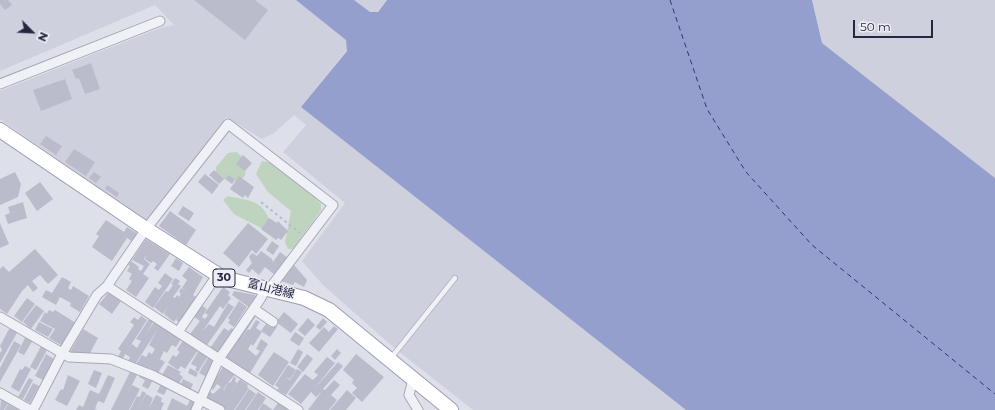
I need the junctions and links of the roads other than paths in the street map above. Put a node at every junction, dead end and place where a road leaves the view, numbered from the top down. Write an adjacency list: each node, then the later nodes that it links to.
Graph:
1 (160, 21): 2 (street)
2 (0, 84)
3 (0, 130): 4 (main road, 富山港線 / 30)
4 (146, 230): 5 (main road, 富山港線 / 30); 7 (street); 8 (street)
5 (218, 274): 8 (main road, 富山港線 / 30); 12 (street)
6 (455, 278): 15 (lane)
7 (107, 286): 12 (street); 13 (street)
8 (268, 288): 9 (street); 15 (main road, 富山港線 / 30)
9 (254, 308): 11 (street); 14 (street)
10 (0, 317): 13 (street)
11 (273, 322)
12 (178, 332): 14 (street)
13 (63, 352): 18 (street); 20 (street)
14 (219, 359): 18 (street); 23 (street)
15 (390, 360): 16 (main road, 富山港線 / 30)
16 (413, 379): 24 (street); 25 (main road, 富山港線 / 30)
17 (0, 393): 19 (street)
18 (201, 399): 21 (street); 22 (street)
19 (30, 410)
20 (33, 410)
21 (196, 410)
22 (220, 410)
23 (298, 410)
24 (418, 410)
25 (451, 410)

